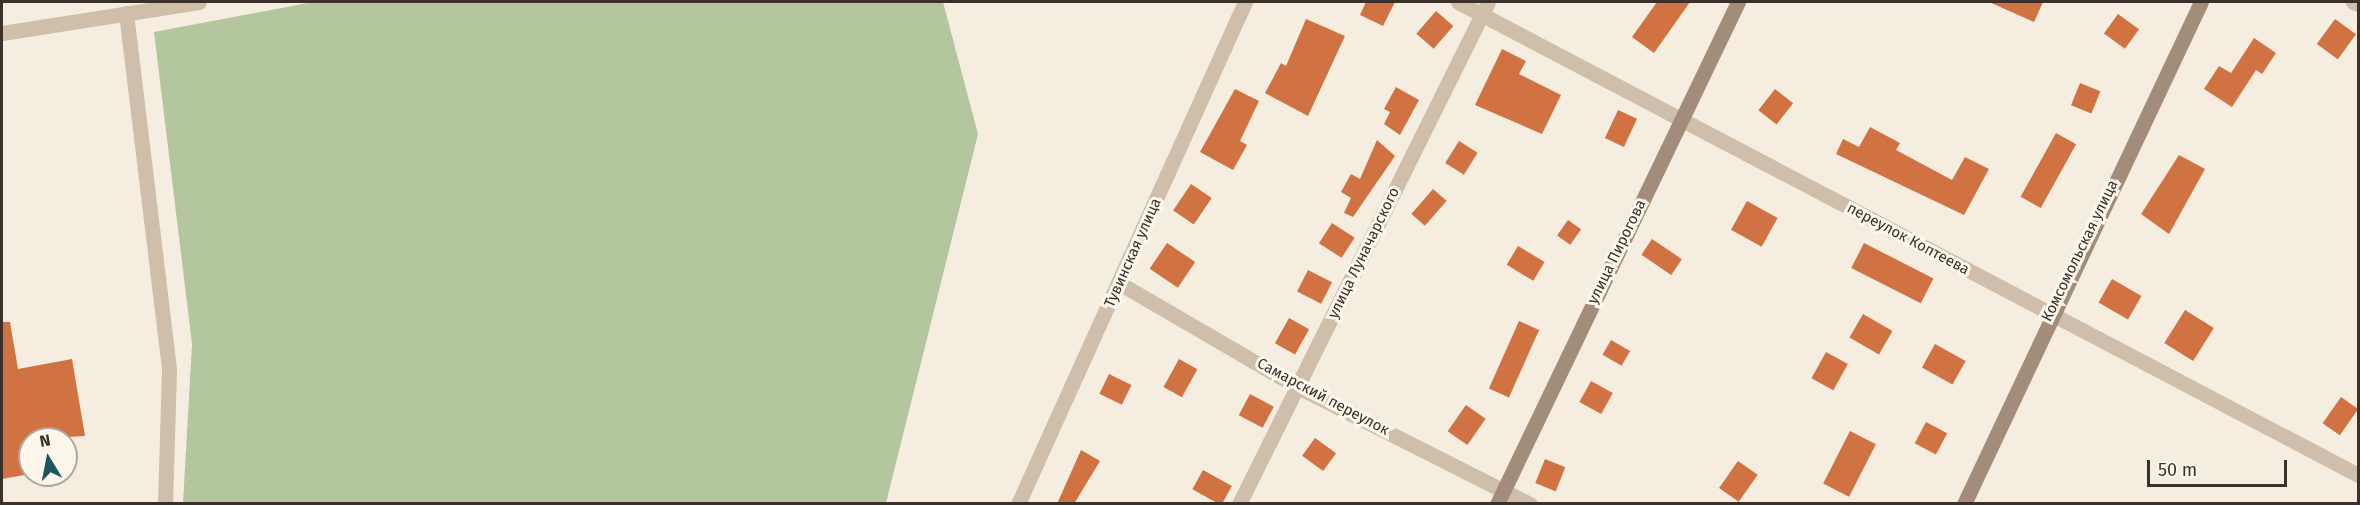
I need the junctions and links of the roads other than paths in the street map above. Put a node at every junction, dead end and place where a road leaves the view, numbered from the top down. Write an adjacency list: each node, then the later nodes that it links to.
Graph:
1 (199, 2): 9 (street)
2 (1245, 2): 12 (street, Тувинская улица)
3 (1458, 2): 8 (street, переулок Коптеева)
4 (1738, 2): 11 (main road, улица Пирогова)
5 (2201, 2): 13 (main road, Комсомольская улица)
6 (2353, 2): 7 (street)
7 (2358, 4)
8 (1485, 8): 11 (street, переулок Коптеева); 14 (street, улица Луначарского)
9 (126, 12): 10 (street); 17 (street)
10 (2, 33)
11 (1681, 119): 13 (street, переулок Коптеева); 16 (main road, улица Пирогова)
12 (1119, 283): 14 (street, Самарский переулок); 18 (street, Тувинская улица)
13 (2050, 313): 15 (street, переулок Коптеева); 22 (main road, Комсомольская улица)
14 (1298, 387): 16 (street, Самарский переулок); 19 (street, улица Луначарского)
15 (2358, 475)
16 (1504, 488): 20 (main road, улица Пирогова); 21 (street, Самарский переулок)
17 (165, 504)
18 (1018, 504)
19 (1239, 504)
20 (1497, 504)
21 (1530, 504)
22 (1964, 504)

